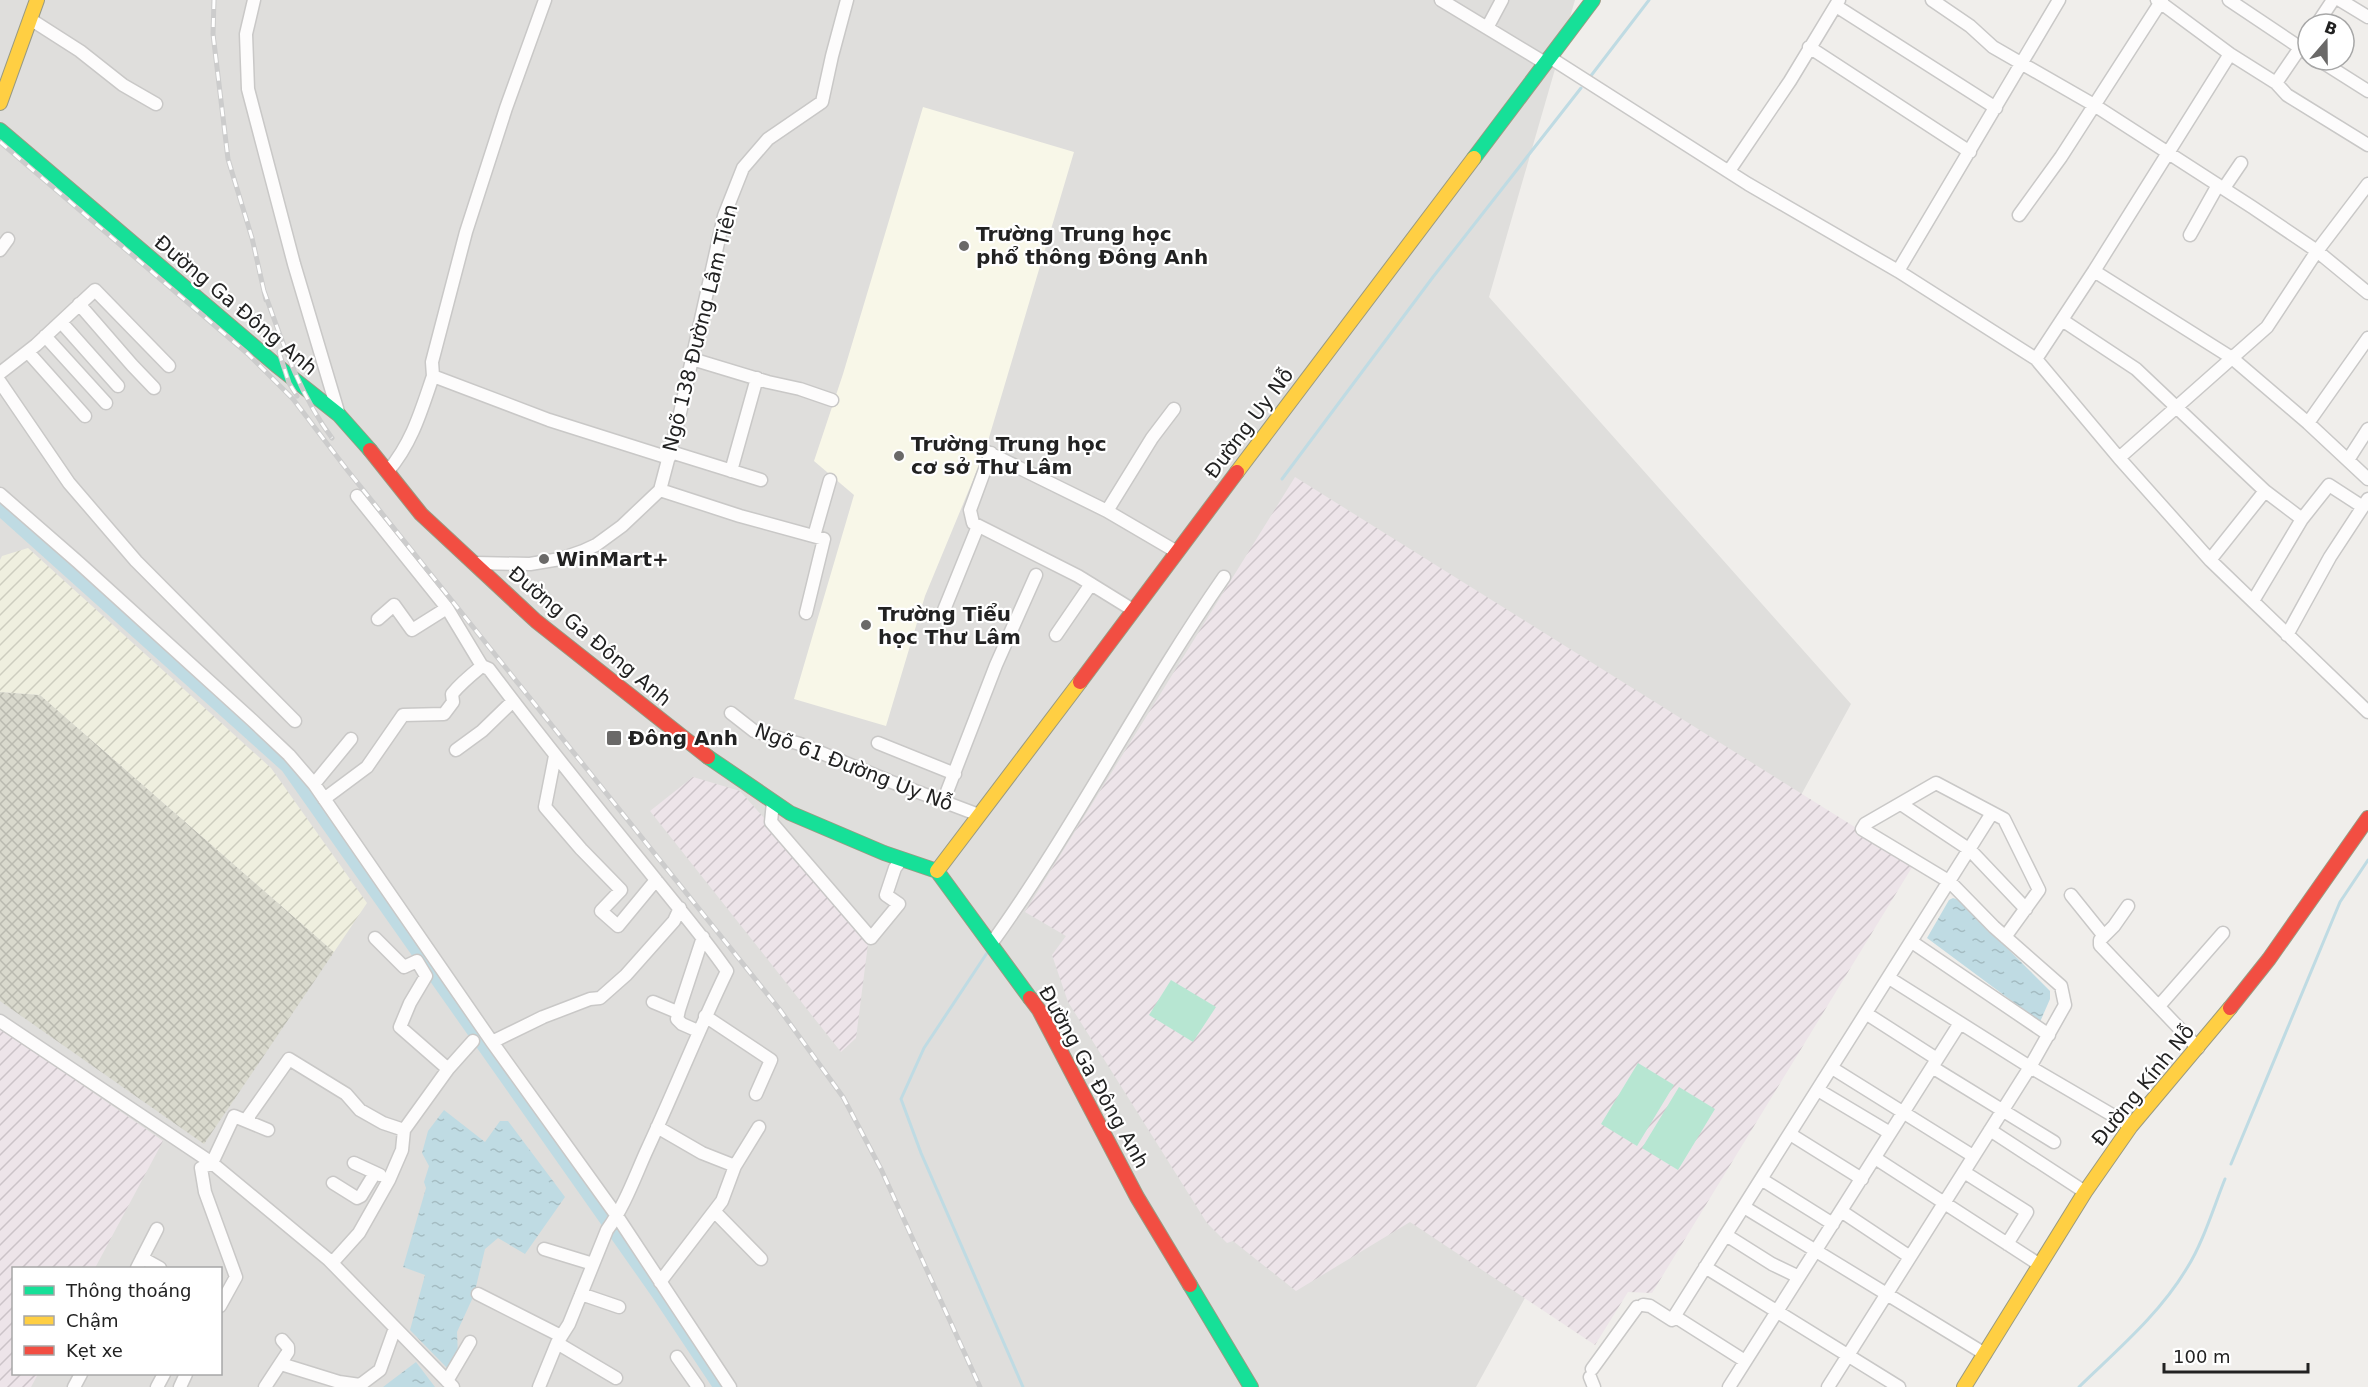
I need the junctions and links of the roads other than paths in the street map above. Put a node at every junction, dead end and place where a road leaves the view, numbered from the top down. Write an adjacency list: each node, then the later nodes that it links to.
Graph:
1 (36, 0): 16 (main road)
2 (254, 0): 67 (street)
3 (545, 0): 58 (street)
4 (847, 0): 54 (street, Ngõ 138 Đường Lâm Tiên)
5 (1441, 0): 17 (street)
6 (1502, 0): 17 (street)
7 (1593, 0): 21 (main road, Đường Uy Nỗ)
8 (1932, 0): 23 (street)
9 (2042, 0): 14 (street)
10 (2229, 0): 18 (street)
11 (2340, 0): 15 (street)
12 (2160, 1): 20 (street); 29 (street)
13 (1838, 3): 19 (street); 30 (street)
14 (2056, 4): 23 (street)
15 (2368, 17)
16 (30, 19): 27 (main road); 28 (street)
17 (1487, 28): 21 (street)
18 (2296, 46)
19 (1809, 47): 34 (street); 36 (street)
20 (2230, 54): 25 (street); 33 (street)
21 (1547, 60): 36 (street); 88 (main road, Đường Uy Nỗ)
22 (2296, 60): 25 (street)
23 (2022, 66): 29 (street); 30 (street)
24 (2338, 72): 26 (street)
25 (2276, 83): 32 (street)
26 (2368, 91)
27 (0, 104)
28 (156, 104)
29 (2094, 105): 33 (street); 39 (street)
30 (1996, 108): 34 (street)
31 (0, 130): 67 (main road, Đường Ga Đông Anh)
32 (2368, 145)
33 (2168, 152): 38 (street); 44 (street)
34 (1970, 153): 45 (street)
35 (2241, 163): 38 (street)
36 (1728, 171): 45 (street)
37 (2368, 184): 43 (street)
38 (2221, 186): 40 (street); 43 (street)
39 (2019, 215)
40 (2190, 235)
41 (8, 239): 42 (street)
42 (0, 250)
43 (2316, 252): 46 (street); 53 (street)
44 (2094, 271): 48 (street); 53 (street)
45 (1898, 272): 55 (street)
46 (2368, 293)
47 (80, 304): 49 (street); 56 (street); 62 (street)
48 (2062, 320): 55 (street); 65 (street)
49 (61, 322): 50 (street); 61 (street)
50 (45, 336): 52 (street); 64 (street)
51 (2368, 338): 69 (street)
52 (28, 352): 57 (street); 68 (street)
53 (2232, 358): 65 (street); 69 (street)
54 (692, 359): 59 (street); 71 (street, Ngõ 138 Đường Lâm Tiên)
55 (2036, 359): 72 (street)
56 (169, 366)
57 (0, 373)
58 (433, 376): 71 (street); 74 (street)
59 (757, 378): 63 (street); 75 (street)
60 (0, 382): 106 (street)
61 (118, 386)
62 (154, 388)
63 (832, 400)
64 (106, 403)
65 (2176, 407): 72 (street); 80 (street)
66 (1174, 409): 84 (street)
67 (339, 415): 74 (main road, Đường Ga Đông Anh)
68 (85, 416)
69 (2308, 423): 73 (street)
70 (2368, 429): 73 (street)
71 (670, 455): 75 (street); 79 (street, Ngõ 138 Đường Lâm Tiên)
72 (2119, 458): 89 (street)
73 (2348, 460): 76 (street)
74 (388, 471): 90 (main road, Đường Ga Đông Anh)
75 (731, 471): 77 (street)
76 (2368, 479)
77 (761, 480)
78 (830, 480): 87 (street)
79 (660, 490): 87 (street); 90 (street)
80 (2265, 491): 85 (street); 89 (street)
81 (0, 494): 112 (street)
82 (357, 496): 95 (street)
83 (2366, 503): 85 (street); 101 (street)
84 (1107, 511): 86 (street); 88 (street)
85 (2302, 519): 94 (street)
86 (978, 526): 93 (street); 96 (street)
87 (814, 536): 98 (street)
88 (1177, 552): 97 (main road, Đường Uy Nỗ)
89 (2210, 560): 94 (street)
90 (475, 563): 114 (main road, Đường Ga Đông Anh)
91 (1036, 575): 111 (street)
92 (1224, 577): 135 (street)
93 (1091, 584): 97 (street); 100 (street)
94 (2253, 601): 101 (street)
95 (447, 608): 99 (street); 102 (street)
96 (944, 610)
97 (1133, 610): 118 (main road, Đường Uy Nỗ)
98 (806, 613)
99 (378, 619)
100 (1056, 635)
101 (2287, 635): 104 (street)
102 (482, 666): 103 (street); 113 (street)
103 (513, 701): 109 (street); 110 (street)
104 (2368, 712)
105 (731, 713): 115 (street, Ngõ 61 Đường Uy Nỗ)
106 (295, 721)
107 (351, 739): 112 (street)
108 (878, 743): 111 (street)
109 (456, 750)
110 (555, 756): 123 (street); 123 (street)
111 (955, 774): 115 (street)
112 (314, 784): 113 (street)
113 (324, 799): 147 (street)
114 (773, 802): 121 (main road, Đường Ga Đông Anh); 121 (street)
115 (943, 802): 118 (street, Ngõ 61 Đường Uy Nỗ)
116 (1901, 804): 117 (street); 120 (street); 124 (street)
117 (1992, 813): 120 (street); 128 (street)
118 (979, 814): 122 (main road, Đường Uy Nỗ)
119 (2368, 818): 148 (main road, Đường Kính Nỗ)
120 (1970, 850): 124 (street); 128 (street)
121 (902, 859): 122 (main road, Đường Ga Đông Anh)
122 (937, 871): 135 (main road, Đường Ga Đông Anh)
123 (656, 880): 127 (street)
124 (1950, 882): 132 (street); 134 (street)
125 (2071, 895): 130 (street)
126 (2128, 906): 130 (street)
127 (680, 908): 131 (street); 147 (street)
128 (2026, 909): 132 (street)
129 (2223, 933): 138 (street)
130 (2104, 936): 138 (street)
131 (703, 937): 139 (street); 141 (street)
132 (2006, 937): 145 (street)
133 (375, 938): 151 (street)
134 (1912, 942): 136 (street); 145 (street)
135 (991, 944): 223 (main road, Đường Ga Đông Anh)
136 (1889, 978): 140 (street); 143 (street)
137 (653, 1002): 139 (street)
138 (2159, 1006): 148 (street)
139 (679, 1010): 144 (street)
140 (1867, 1014): 149 (street); 152 (street)
141 (705, 1016): 144 (street); 154 (street)
142 (0, 1021): 169 (street)
143 (1960, 1023): 149 (street); 150 (street)
144 (698, 1031): 159 (street)
145 (2049, 1035): 150 (street)
146 (473, 1041): 151 (street)
147 (492, 1042): 183 (street)
148 (2198, 1048): 158 (main road, Đường Kính Nỗ)
149 (1935, 1063): 155 (street); 156 (street)
150 (2030, 1067): 155 (street); 158 (street)
151 (448, 1068): 162 (street)
152 (1832, 1068): 153 (street); 156 (street)
153 (1818, 1090): 164 (street); 165 (street)
154 (756, 1094)
155 (2002, 1112): 163 (street); 166 (street)
156 (1903, 1113): 164 (street); 167 (street)
157 (246, 1120): 161 (street); 162 (street); 169 (street)
158 (2131, 1126): 178 (main road, Đường Kính Nỗ)
159 (657, 1127): 171 (street); 183 (street)
160 (759, 1127): 171 (street)
161 (268, 1130)
162 (404, 1130): 176 (street)
163 (1990, 1130): 167 (street); 178 (street)
164 (1890, 1133): 168 (street)
165 (1790, 1134): 174 (street); 175 (street)
166 (2054, 1142)
167 (1973, 1156): 172 (street)
168 (1875, 1158): 175 (street); 179 (street)
169 (212, 1163): 193 (street); 202 (street)
170 (354, 1163): 173 (street)
171 (735, 1166): 181 (street)
172 (1964, 1172): 179 (street); 187 (street)
173 (375, 1173): 176 (street); 177 (street)
174 (1761, 1179): 180 (street); 184 (street)
175 (1862, 1179): 182 (street)
176 (389, 1180): 193 (street)
177 (333, 1183)
178 (2085, 1192): 195 (main road, Đường Kính Nỗ)
179 (1944, 1203): 187 (street); 190 (street)
180 (1744, 1207): 186 (street); 189 (street)
181 (715, 1212): 191 (street); 198 (street)
182 (1841, 1212): 184 (street); 190 (street)
183 (616, 1217): 194 (street); 198 (street)
184 (1833, 1224): 189 (street)
185 (157, 1229): 192 (street)
186 (1726, 1235): 196 (street); 197 (street)
187 (2007, 1244): 195 (street)
188 (544, 1249): 194 (street)
189 (1816, 1251): 197 (street); 201 (street)
190 (1910, 1257): 201 (street)
191 (761, 1259)
192 (139, 1263)
193 (332, 1263): 206 (street)
194 (593, 1264): 200 (street)
195 (2040, 1265): 210 (main road, Đường Kính Nỗ)
196 (1705, 1268): 204 (street); 205 (street)
197 (1799, 1277): 204 (street)
198 (660, 1282): 222 (street)
199 (478, 1294): 207 (street)
200 (581, 1294): 203 (street); 207 (street)
201 (1886, 1294): 210 (street); 211 (street)
202 (222, 1301)
203 (620, 1307)
204 (1777, 1312): 211 (street); 213 (street)
205 (1674, 1316): 213 (street); 216 (street)
206 (395, 1328): 217 (street); 219 (street)
207 (559, 1339): 215 (street); 218 (street)
208 (282, 1340): 214 (street)
209 (470, 1342): 217 (street)
210 (1984, 1354): 227 (main road, Đường Kính Nỗ)
211 (1848, 1356): 225 (street); 226 (street)
212 (677, 1357): 221 (street)
213 (1745, 1360): 224 (street)
214 (281, 1364): 219 (street); 220 (street)
215 (616, 1378)
216 (1592, 1378)
217 (450, 1384)
218 (544, 1385)
219 (360, 1386)
220 (265, 1387)
221 (698, 1387)
222 (730, 1387)
223 (1251, 1387)
224 (1728, 1387)
225 (1828, 1387)
226 (1899, 1387)
227 (1964, 1387)

